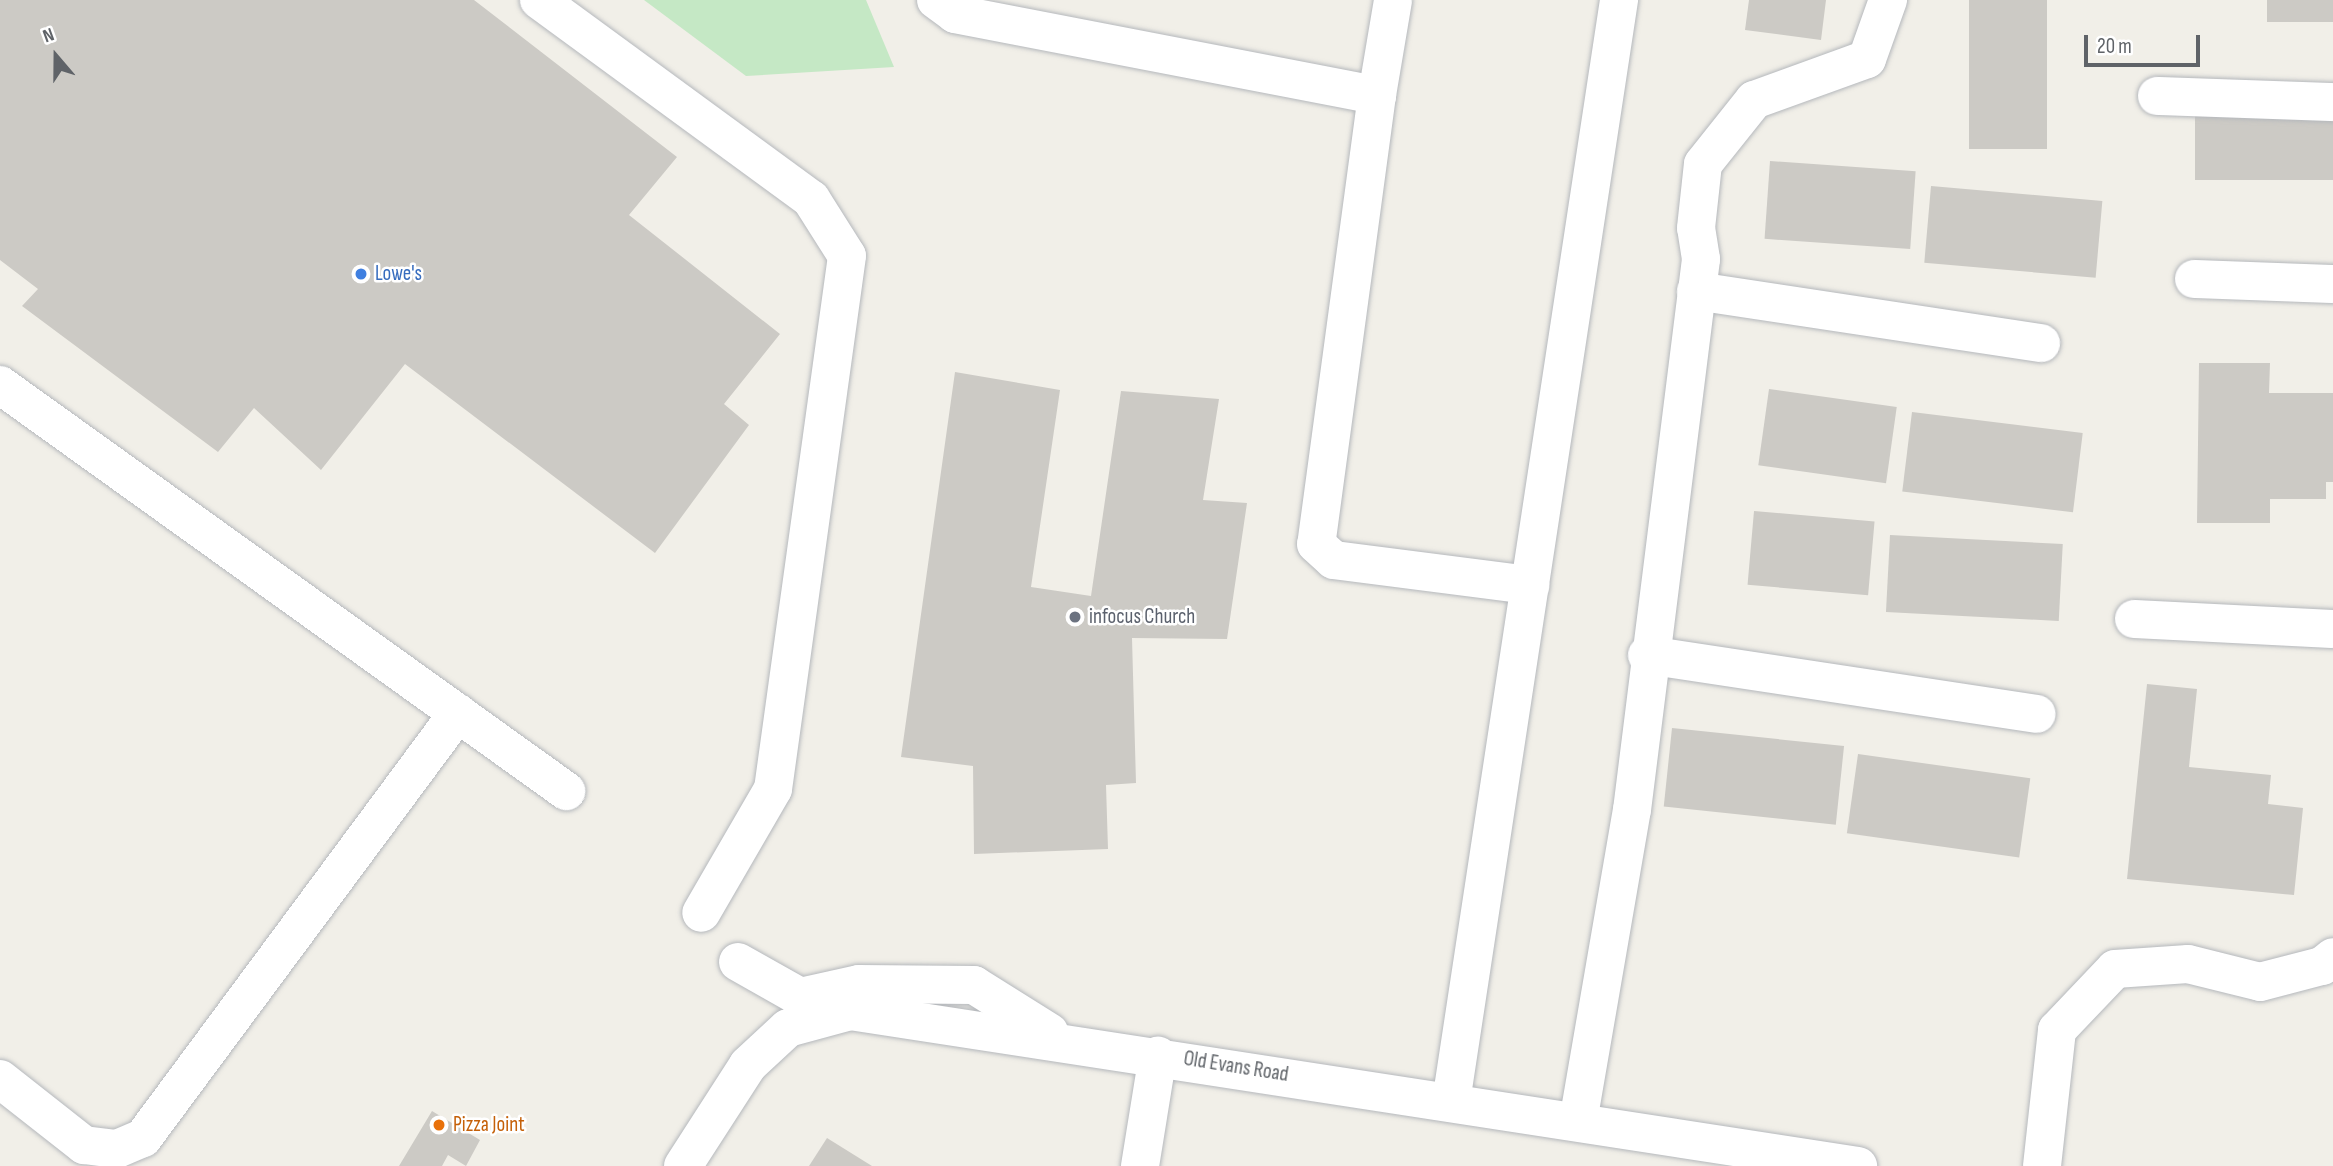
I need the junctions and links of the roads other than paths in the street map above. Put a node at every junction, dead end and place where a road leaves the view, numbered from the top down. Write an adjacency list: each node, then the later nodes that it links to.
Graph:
1 (539, 0): 21 (street)
2 (936, 0): 6 (street)
3 (1393, 0): 6 (street)
4 (1619, 0): 14 (street)
5 (1888, 0): 11 (street)
6 (1377, 94): 14 (street)
7 (2157, 96): 8 (street)
8 (2333, 102)
9 (2194, 279): 10 (street)
10 (2333, 285)
11 (1696, 291): 12 (street); 17 (street)
12 (2041, 343)
13 (0, 385): 18 (street)
14 (1530, 585): 27 (street)
15 (2134, 619): 16 (street)
16 (2333, 629)
17 (1647, 655): 19 (street); 28 (street)
18 (458, 713): 20 (street); 26 (street)
19 (2037, 714)
20 (566, 791)
21 (701, 914)
22 (2333, 957): 32 (street)
23 (738, 962): 24 (street)
24 (1059, 1039): 25 (street, Old Evans Road); 29 (street, Old Evans Road)
25 (1158, 1055): 27 (street, Old Evans Road); 30 (street)
26 (0, 1079)
27 (1451, 1102): 28 (street, Old Evans Road)
28 (1578, 1122): 31 (street, Old Evans Road)
29 (683, 1166)
30 (1140, 1166)
31 (1858, 1166)
32 (2042, 1166)

